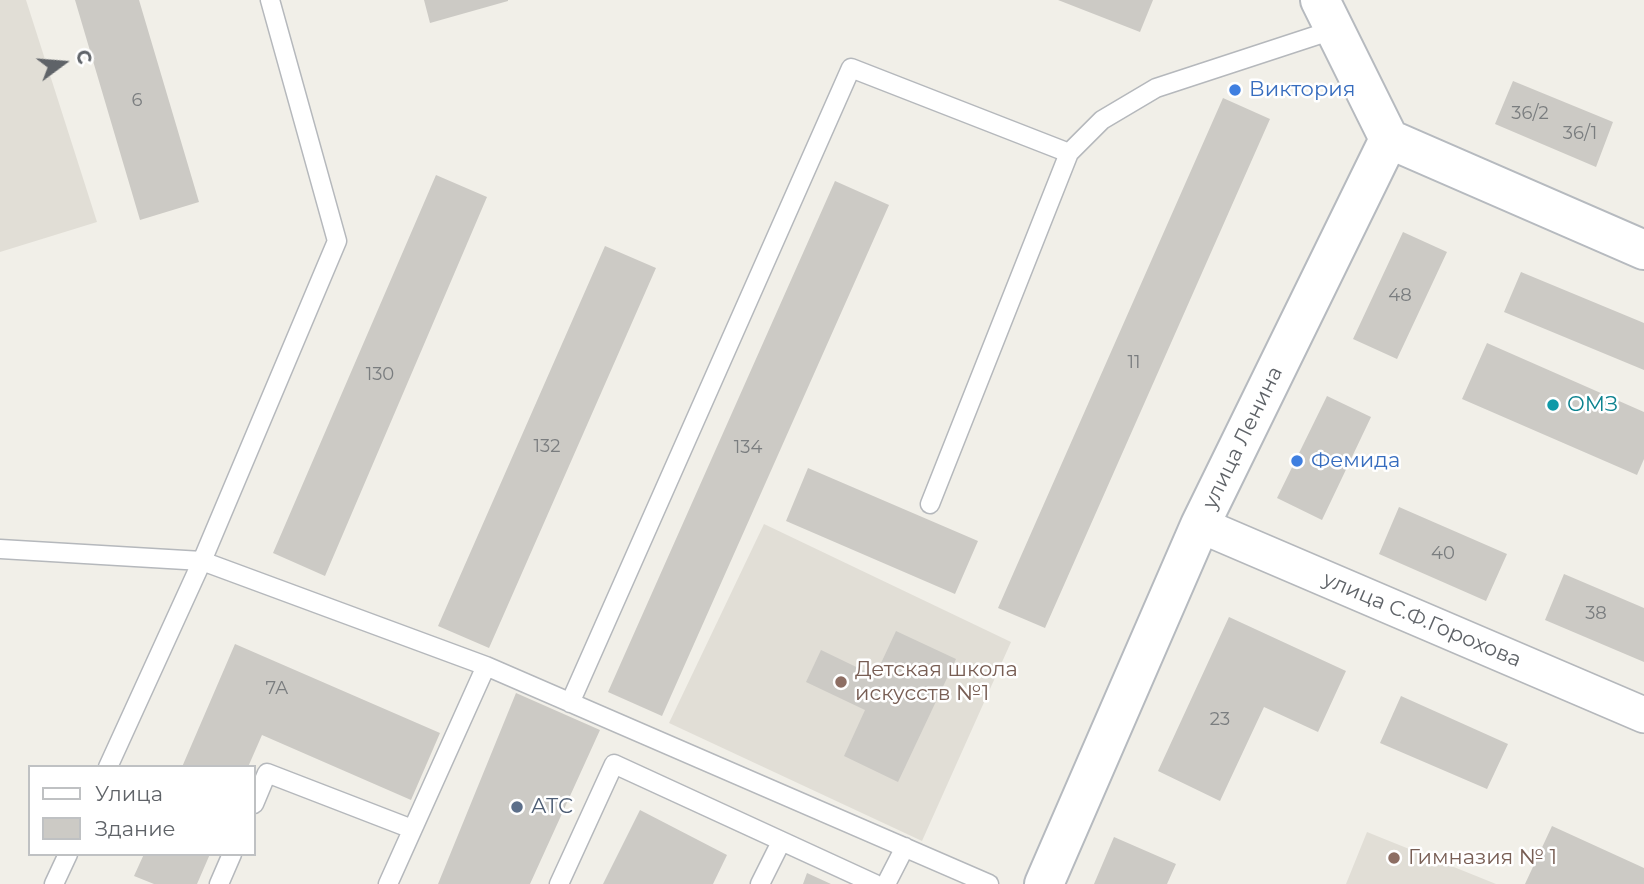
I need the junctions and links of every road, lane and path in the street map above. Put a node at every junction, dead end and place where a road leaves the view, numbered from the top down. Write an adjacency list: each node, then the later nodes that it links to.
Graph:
1 (270, 0): 9 (lane)
2 (1328, 15): 3 (main road); 4 (lane)
3 (1389, 139): 5 (main road); 7 (main road, улица Ленина)
4 (1069, 153): 6 (lane); 11 (lane)
5 (1644, 250)
6 (930, 504)
7 (1200, 525): 12 (street, улица С.Ф.Горохова); 28 (main road, улица Ленина)
8 (0, 549): 9 (lane)
9 (202, 561): 10 (lane); 13 (lane)
10 (486, 666): 11 (lane); 15 (lane)
11 (570, 703): 17 (lane)
12 (1644, 715)
13 (109, 765)
14 (256, 799): 15 (lane)
15 (412, 828): 22 (lane)
16 (781, 842): 23 (lane); 24 (lane); 25 (lane)
17 (905, 847): 26 (lane); 27 (lane)
18 (67, 856): 20 (lane)
19 (231, 856): 21 (lane)
20 (54, 884)
21 (219, 884)
22 (388, 884)
23 (559, 884)
24 (760, 884)
25 (875, 884)
26 (886, 884)
27 (989, 884)
28 (1044, 884)

